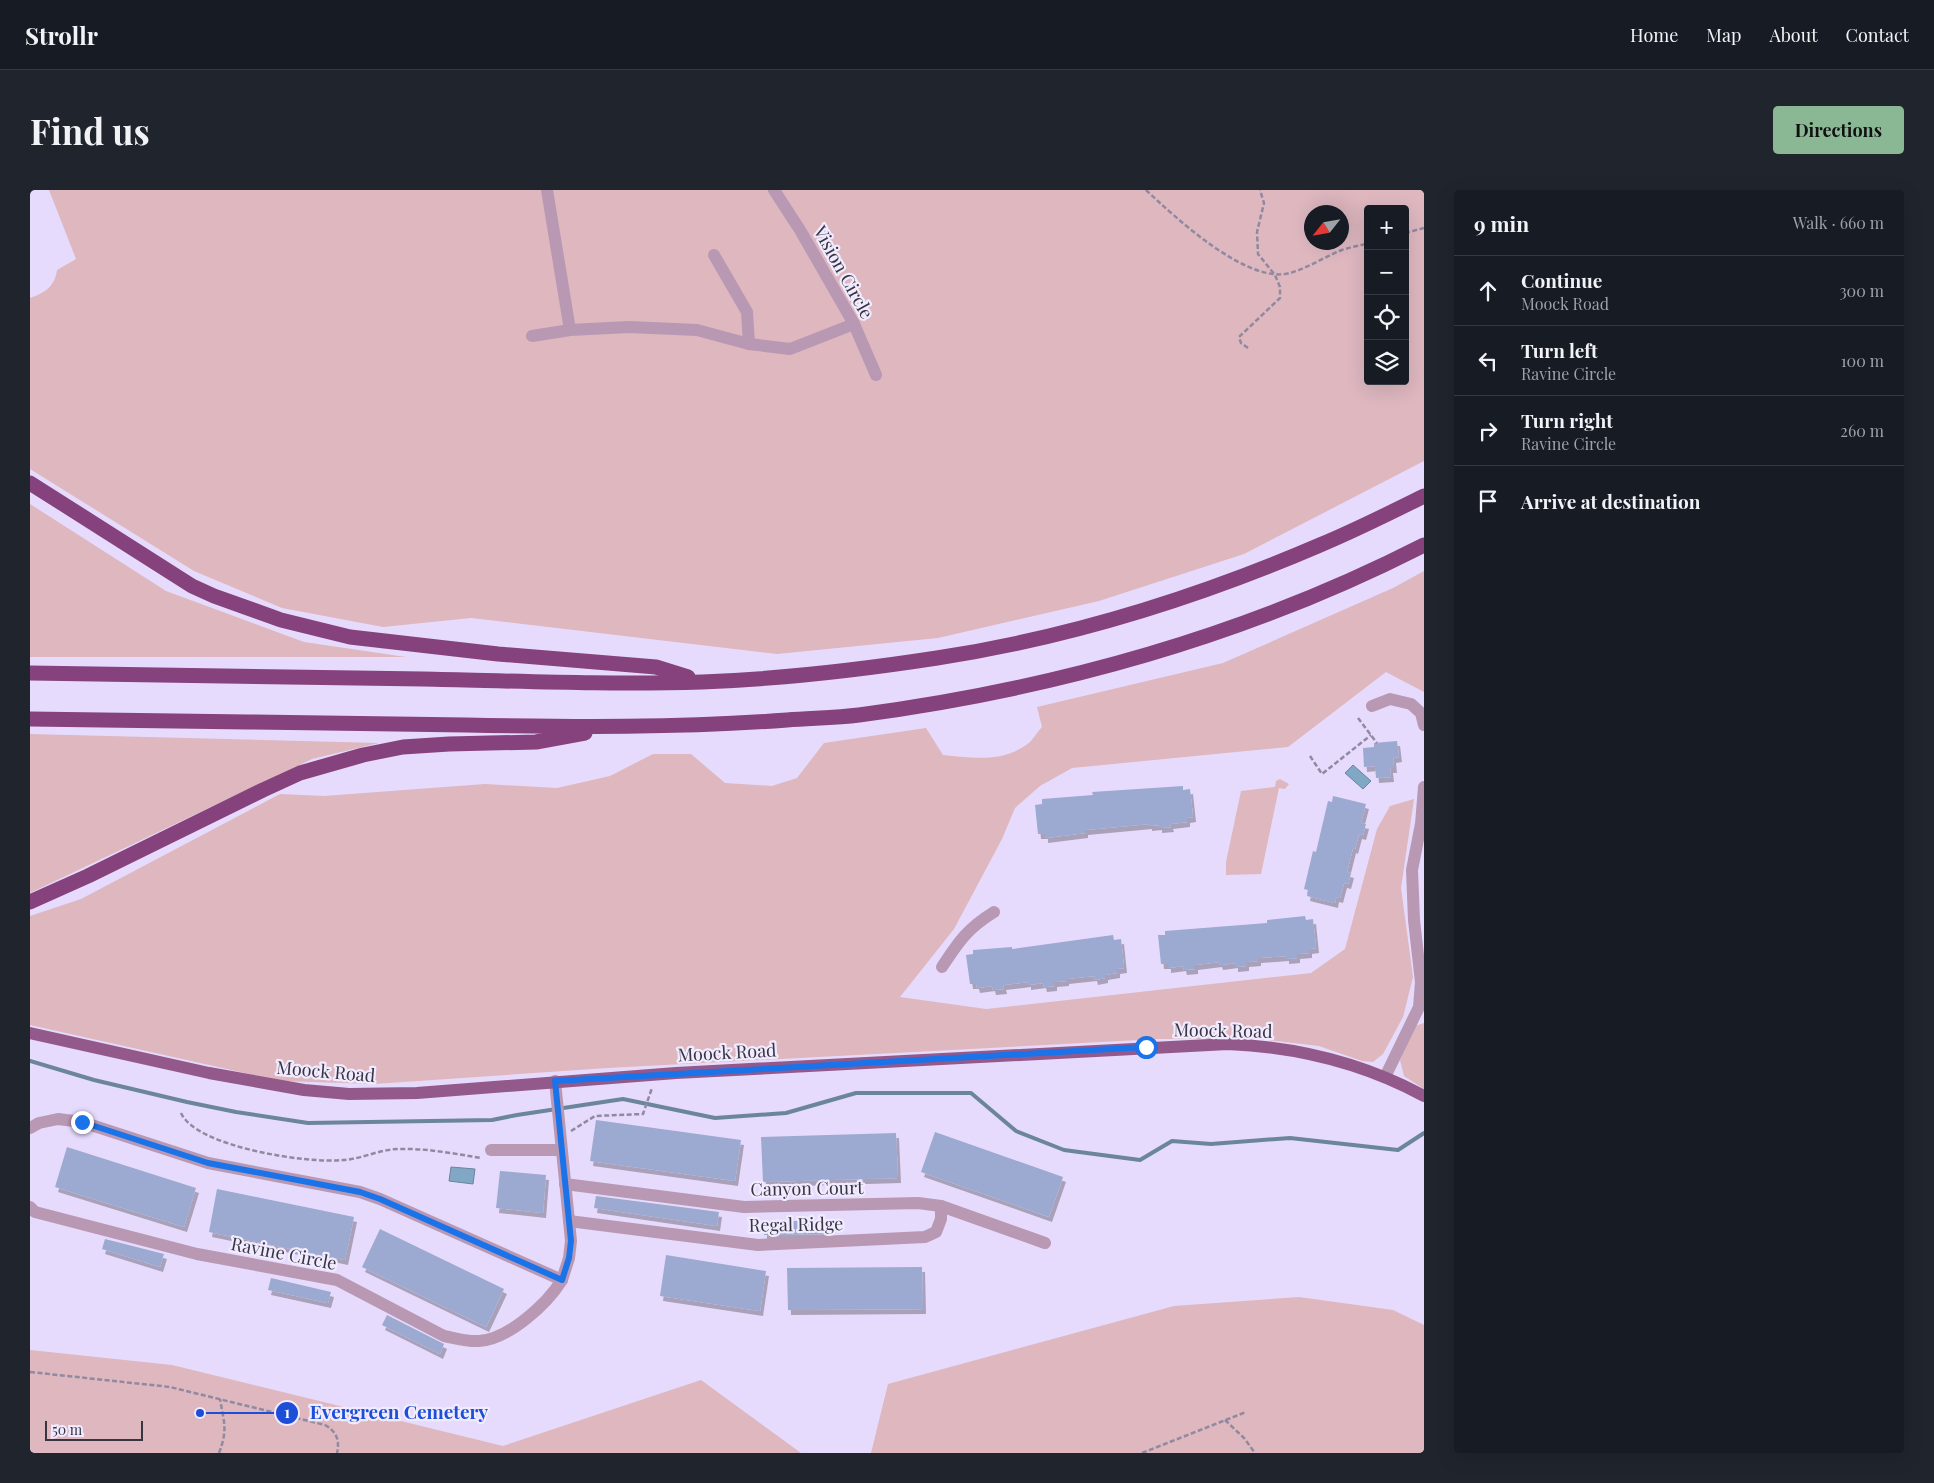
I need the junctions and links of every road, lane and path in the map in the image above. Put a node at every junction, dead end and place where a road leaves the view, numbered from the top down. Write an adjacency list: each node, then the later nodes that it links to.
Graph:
1 (547, 190): 11 (street)
2 (774, 190): 10 (street, Vision Circle)
3 (1146, 190): 9 (path)
4 (1260, 190): 9 (path)
5 (1424, 228): 6 (path)
6 (1409, 232)
7 (1364, 244): 9 (path)
8 (714, 254): 13 (street)
9 (1275, 275): 14 (path)
10 (854, 324): 13 (street); 15 (street, Vision Circle)
11 (570, 330): 12 (street); 13 (street)
12 (532, 336)
13 (749, 344)
14 (1248, 348)
15 (876, 376)
16 (30, 483): 20 (highway)
17 (1424, 496): 20 (highway)
18 (1424, 545): 25 (highway)
19 (30, 674): 20 (highway)
20 (701, 682)
21 (1372, 706): 24 (street)
22 (1358, 718): 26 (path)
23 (30, 719): 25 (highway)
24 (1424, 724)
25 (617, 726): 30 (highway)
26 (1371, 735): 27 (path); 28 (path)
27 (1377, 743)
28 (1310, 756)
29 (1424, 787): 33 (street)
30 (30, 902)
31 (994, 912): 32 (street)
32 (942, 967)
33 (1421, 1008): 35 (street)
34 (30, 1033): 36 (main road, Moock Road)
35 (1385, 1077): 36 (main road, Moock Road); 38 (main road, Moock Road)
36 (555, 1081): 42 (street, Ravine Circle)
37 (650, 1094): 42 (path)
38 (1424, 1096)
39 (181, 1113): 41 (path)
40 (30, 1128): 48 (street)
41 (491, 1150): 42 (street)
42 (561, 1150): 43 (street, Ravine Circle)
43 (565, 1184): 44 (street, Canyon Court); 46 (street, Ravine Circle)
44 (941, 1206): 46 (street, Regal Ridge); 47 (street, Canyon Court)
45 (30, 1207): 48 (street, Ravine Circle)
46 (569, 1220): 48 (street, Ravine Circle)
47 (1044, 1243)
48 (562, 1280)
49 (30, 1372): 50 (path)
50 (220, 1398): 53 (path); 54 (path)
51 (1246, 1412): 52 (path)
52 (1225, 1420): 55 (path); 56 (path)
53 (219, 1453)
54 (337, 1453)
55 (1142, 1453)
56 (1255, 1453)

